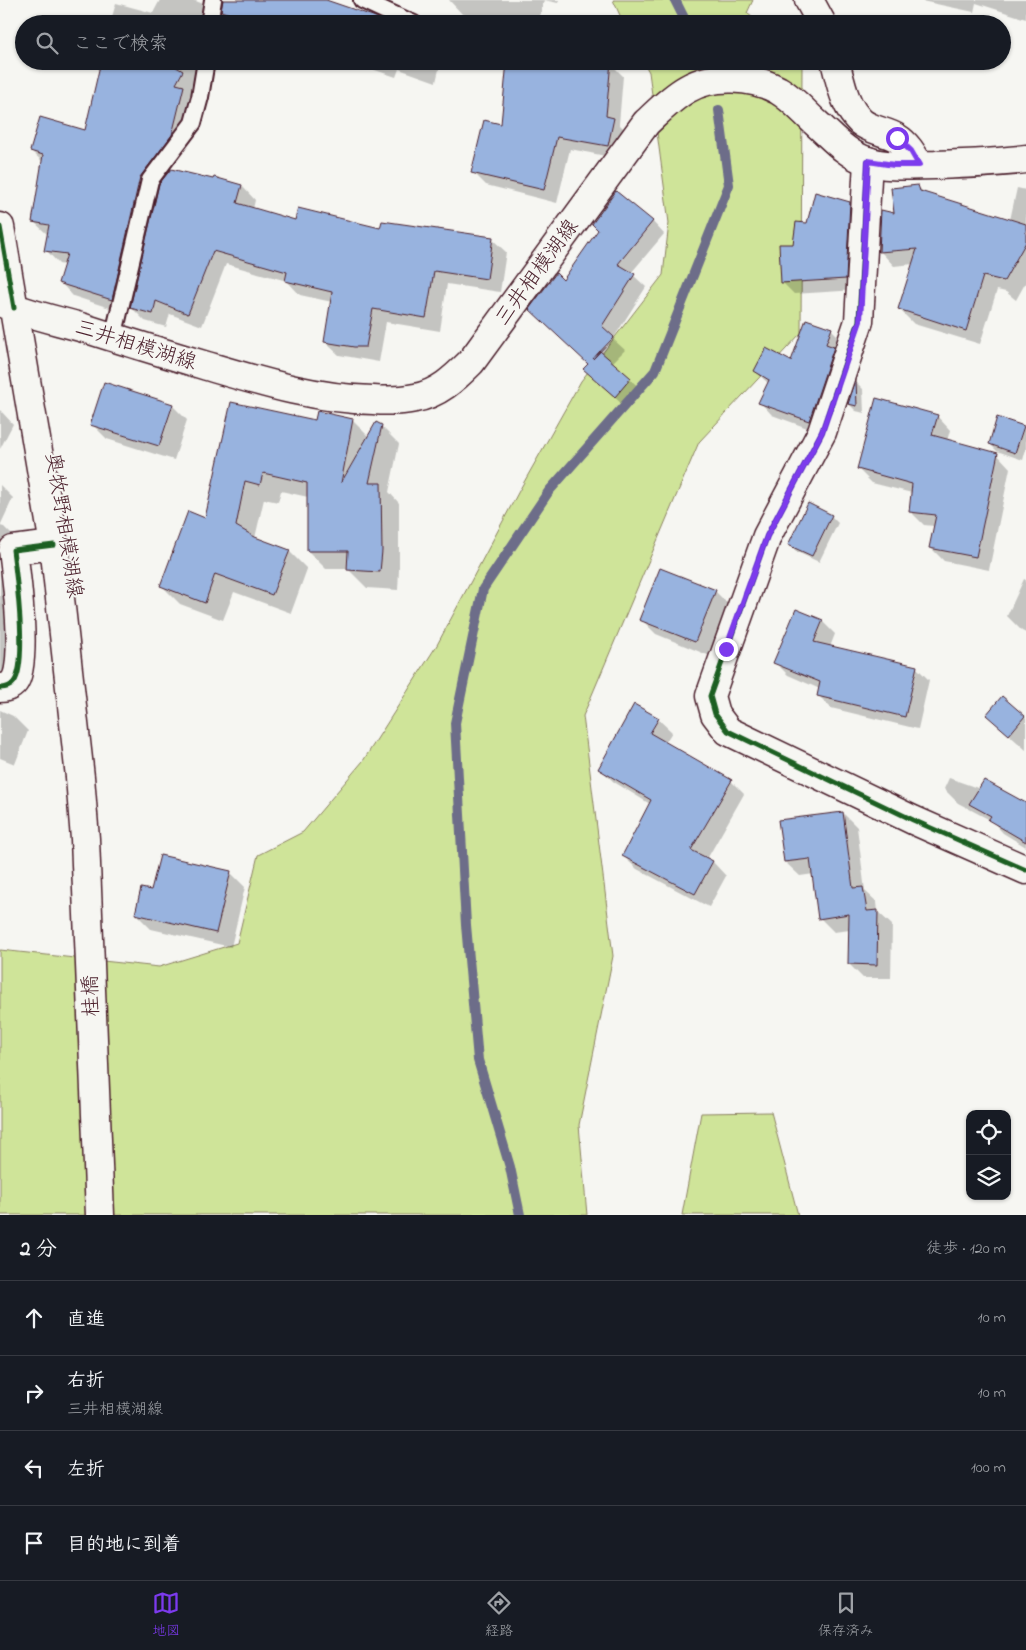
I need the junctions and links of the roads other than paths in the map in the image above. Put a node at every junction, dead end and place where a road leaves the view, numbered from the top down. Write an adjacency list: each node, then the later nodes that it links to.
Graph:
1 (214, 0): 4 (lane)
2 (362, 0): 5 (lane)
3 (809, 0): 6 (main road)
4 (211, 15)
5 (394, 15)
6 (817, 15)
7 (204, 70): 14 (lane)
8 (837, 70): 11 (main road)
9 (1026, 160): 11 (main road, 三井相模湖線)
10 (868, 161): 11 (main road, 三井相模湖線); 14 (main road, 三井相模湖線); 18 (main road)
11 (919, 165)
12 (0, 227): 13 (main road, 奥牧野相模湖線)
13 (7, 305): 14 (main road, 三井相模湖線); 15 (main road, 奥牧野相模湖線)
14 (113, 338)
15 (54, 545): 16 (main road); 17 (main road, 奥牧野相模湖線)
16 (0, 688)
17 (80, 777): 19 (main road, 桂橋)
18 (1026, 870)
19 (100, 1215)

